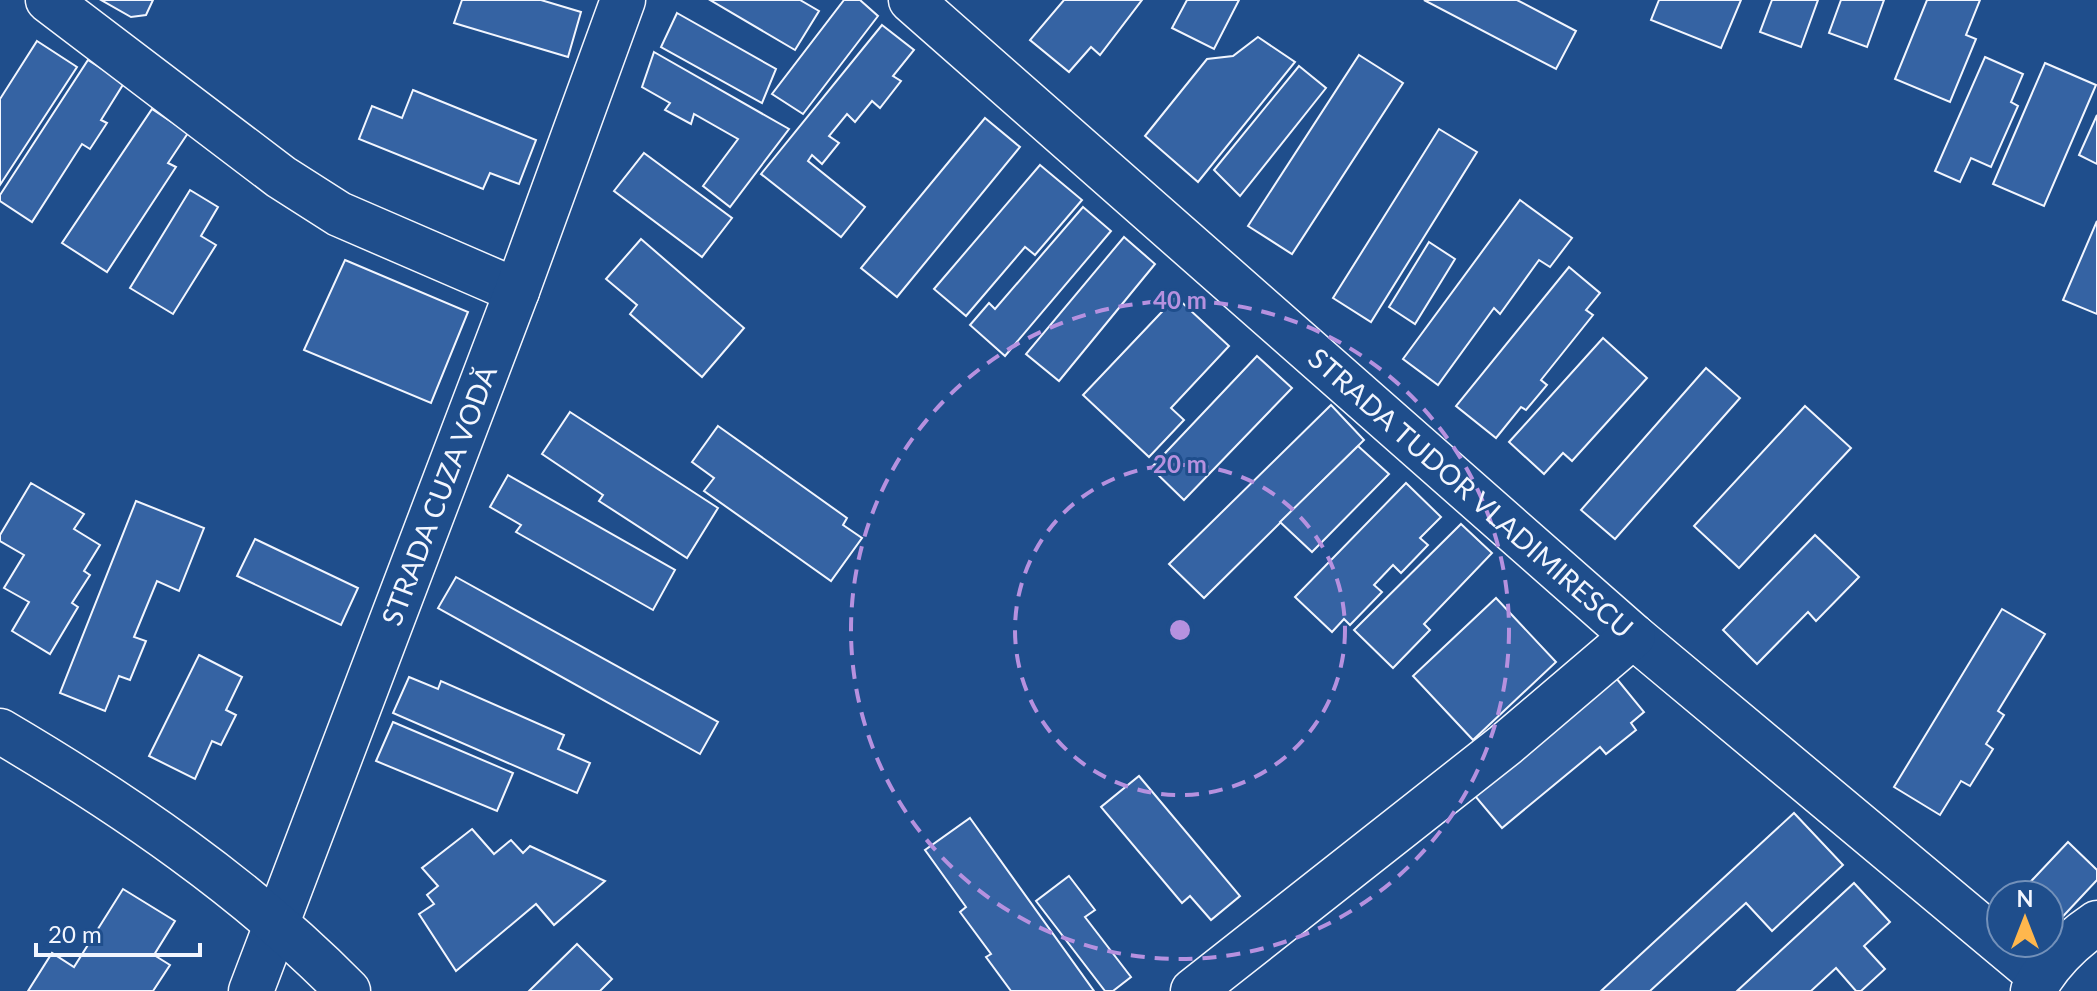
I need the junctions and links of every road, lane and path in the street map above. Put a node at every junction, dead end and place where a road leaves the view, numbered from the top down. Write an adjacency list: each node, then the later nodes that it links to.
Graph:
1 (48, 0): 4 (street)
2 (623, 0): 4 (street, STRADA CUZA VODĂ)
3 (911, 0): 5 (street, STRADA TUDOR VLADIMIRESCU)
4 (517, 291): 8 (street, STRADA CUZA VODĂ)
5 (1633, 636): 9 (street, STRADA TUDOR VLADIMIRESCU); 12 (street)
6 (3, 739): 8 (street)
7 (2097, 923): 9 (street)
8 (277, 925): 10 (street, STRADA CUZA VODĂ); 11 (street)
9 (2037, 984)
10 (251, 991)
11 (348, 991)
12 (1193, 991)

